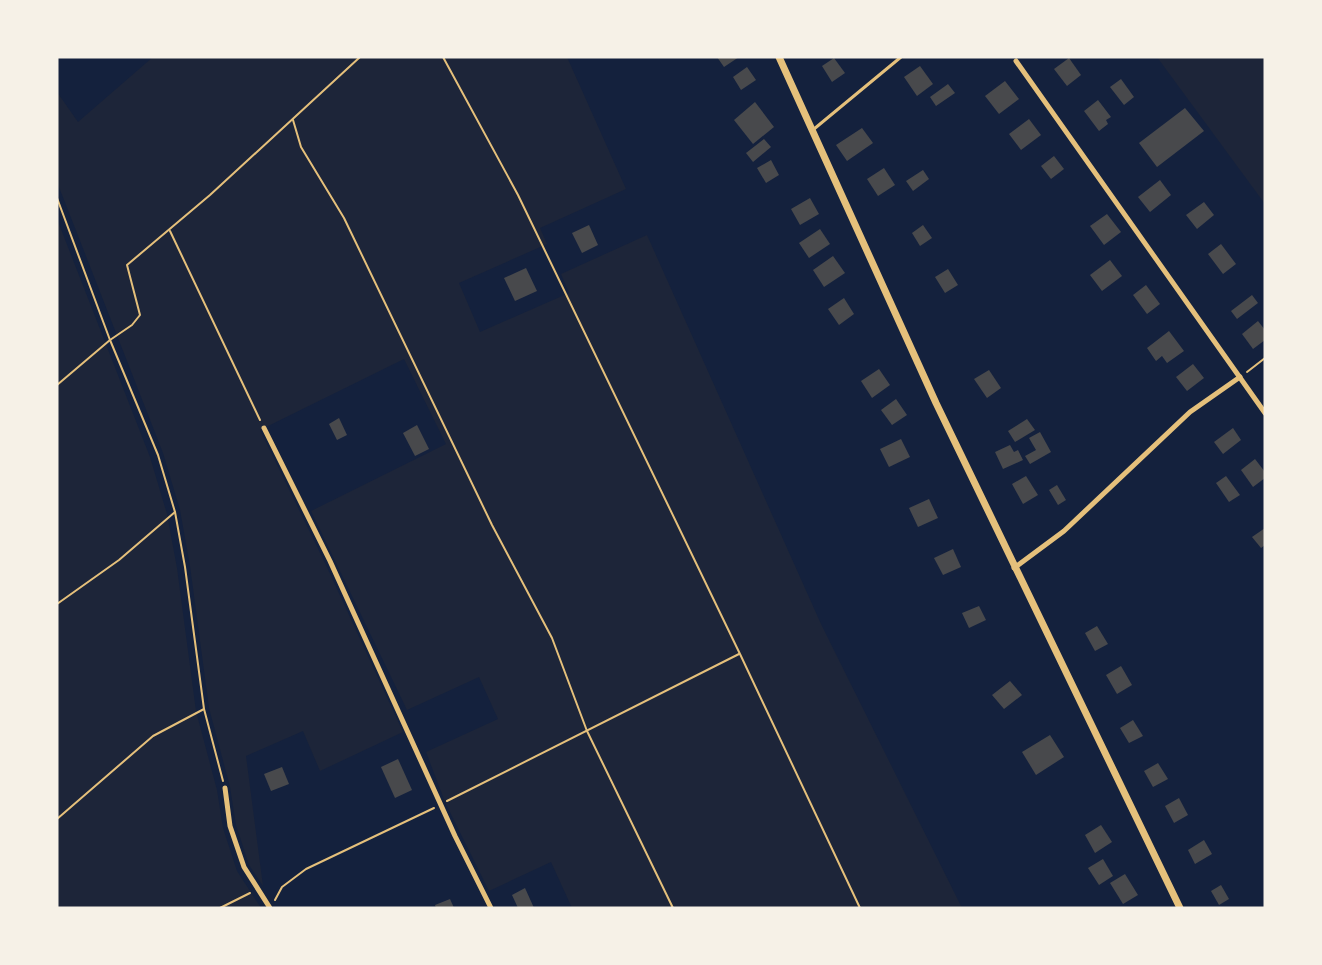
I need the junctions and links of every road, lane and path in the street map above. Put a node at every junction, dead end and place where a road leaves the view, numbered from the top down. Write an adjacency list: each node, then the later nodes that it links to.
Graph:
1 (360, 57): 6 (path)
2 (443, 57): 19 (path)
3 (779, 57): 7 (street)
4 (900, 57): 7 (lane)
5 (1016, 61): 12 (street)
6 (292, 120): 9 (path); 21 (path)
7 (813, 130): 17 (street)
8 (57, 198): 10 (path)
9 (170, 231): 10 (path); 15 (path)
10 (110, 340): 13 (path); 16 (path)
11 (1265, 358): 12 (path)
12 (1240, 377): 14 (street); 17 (street)
13 (57, 385)
14 (1265, 413)
15 (264, 428): 23 (street)
16 (175, 512): 18 (path); 20 (path)
17 (1014, 568): 31 (street)
18 (57, 604)
19 (740, 654): 21 (path); 30 (path)
20 (204, 709): 22 (path); 24 (path)
21 (587, 731): 23 (path); 29 (path)
22 (225, 788): 25 (street)
23 (441, 804): 27 (path); 28 (street)
24 (57, 819)
25 (258, 889): 26 (path); 27 (street)
26 (220, 908)
27 (271, 908)
28 (491, 908)
29 (673, 908)
30 (860, 908)
31 (1180, 908)

